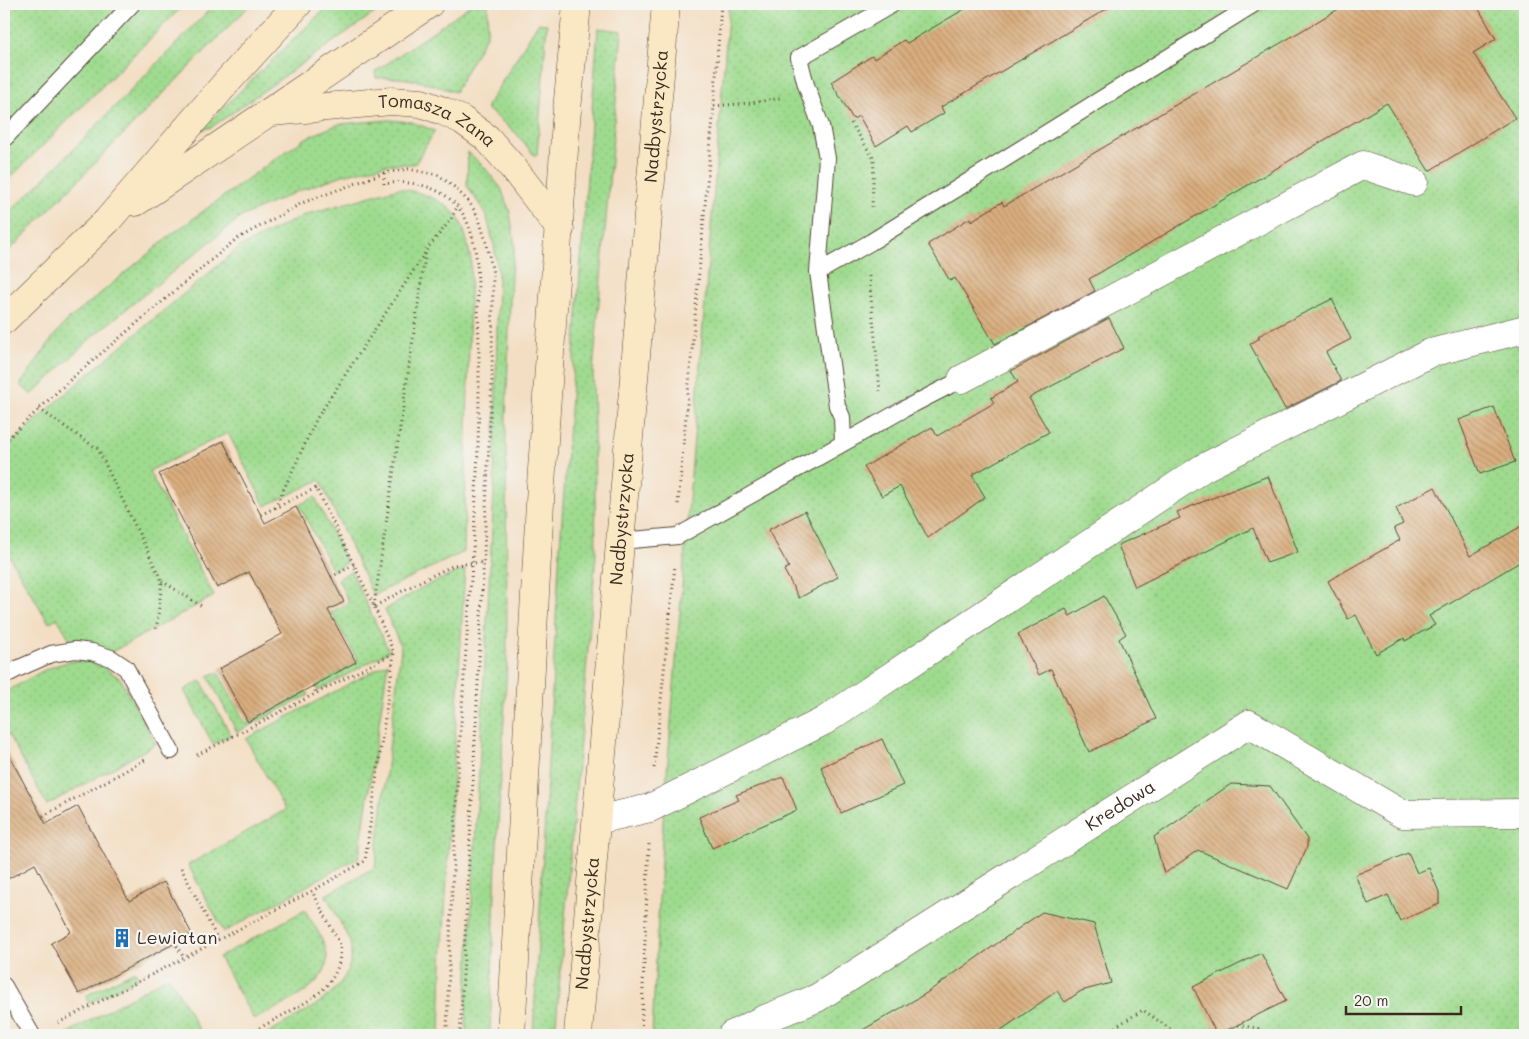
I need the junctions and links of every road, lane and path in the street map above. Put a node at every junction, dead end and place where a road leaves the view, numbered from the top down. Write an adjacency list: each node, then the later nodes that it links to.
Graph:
1 (132, 4): 13 (lane)
2 (298, 4): 17 (street, Tomasza Zana)
3 (429, 4): 12 (street, Tomasza Zana)
4 (577, 4): 18 (street)
5 (666, 4): 29 (street, Nadbystrzycka)
6 (721, 4): 9 (path)
7 (893, 4): 20 (lane)
8 (1254, 4): 20 (lane)
9 (719, 19)
10 (751, 103): 11 (path)
11 (714, 106)
12 (270, 112): 17 (street, Tomasza Zana); 18 (street, Tomasza Zana)
13 (4, 139)
14 (384, 173): 16 (path); 24 (path); 31 (path)
15 (1414, 182): 23 (street)
16 (458, 205): 19 (path); 30 (path)
17 (107, 221): 21 (street, Tomasza Zana)
18 (560, 229): 59 (street)
19 (426, 250): 27 (path); 35 (path)
20 (818, 272): 26 (lane)
21 (4, 320)
22 (1525, 329): 46 (street)
23 (962, 379): 26 (lane)
24 (39, 409): 25 (path); 34 (path)
25 (4, 442)
26 (843, 443): 29 (lane)
27 (275, 508): 28 (path); 32 (path)
28 (260, 515)
29 (620, 541): 46 (street, Nadbystrzycka)
30 (472, 562): 31 (path); 35 (path); 57 (path)
31 (484, 562): 58 (path)
32 (354, 565): 33 (path); 35 (path)
33 (331, 577)
34 (162, 581): 36 (path); 37 (path)
35 (374, 606): 38 (path)
36 (203, 607)
37 (156, 632)
38 (394, 652): 41 (path); 48 (path)
39 (4, 676): 42 (lane)
40 (313, 686): 41 (path)
41 (316, 693): 43 (path)
42 (170, 749): 45 (path)
43 (196, 756)
44 (1525, 813): 61 (street, Kredowa)
45 (43, 816)
46 (597, 820): 60 (street, Nadbystrzycka)
47 (181, 868): 49 (path)
48 (312, 891): 49 (path); 56 (path)
49 (218, 940): 51 (path)
50 (175, 943): 51 (path)
51 (184, 958): 54 (path)
52 (4, 986): 55 (lane)
53 (1238, 1025): 64 (path)
54 (50, 1027)
55 (32, 1035)
56 (246, 1035)
57 (447, 1035)
58 (460, 1035)
59 (511, 1035)
60 (578, 1035)
61 (732, 1035)
62 (1102, 1035): 63 (path)
63 (1179, 1035)
64 (1246, 1035)

